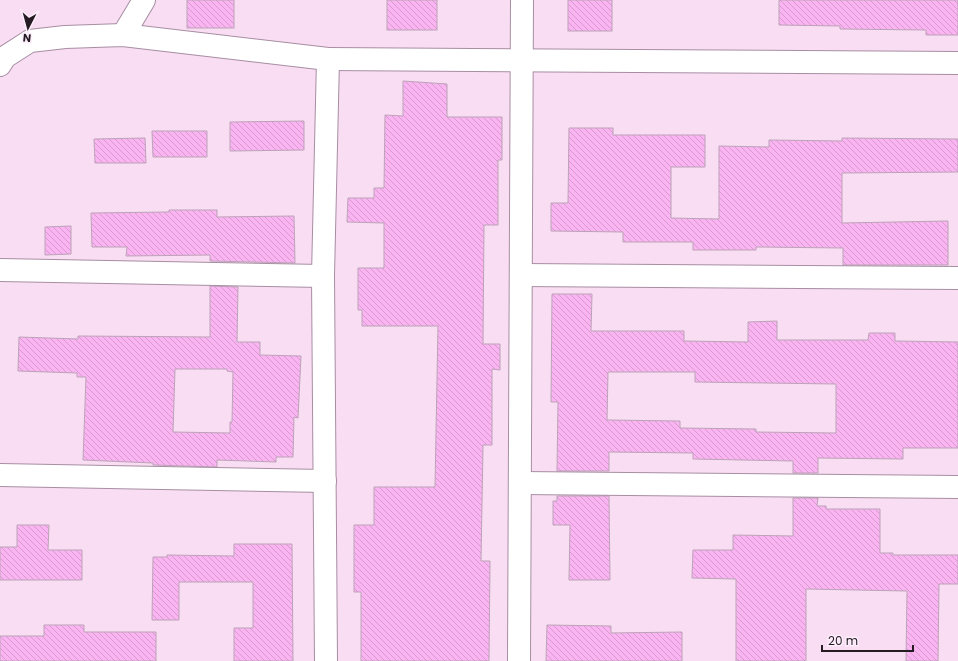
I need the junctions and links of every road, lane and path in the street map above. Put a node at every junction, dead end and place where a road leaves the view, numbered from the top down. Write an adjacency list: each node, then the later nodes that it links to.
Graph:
1 (144, 0): 3 (street)
2 (522, 0): 5 (street)
3 (123, 35): 4 (street); 7 (street)
4 (328, 59): 5 (street); 10 (street)
5 (522, 60): 6 (street); 9 (street)
6 (958, 63)
7 (0, 65)
8 (0, 270): 10 (street)
9 (521, 275): 11 (street); 14 (street)
10 (323, 276): 13 (street)
11 (958, 278)
12 (0, 475): 13 (street)
13 (325, 481): 16 (street)
14 (520, 483): 15 (street); 17 (street)
15 (958, 487)
16 (326, 661)
17 (519, 661)

